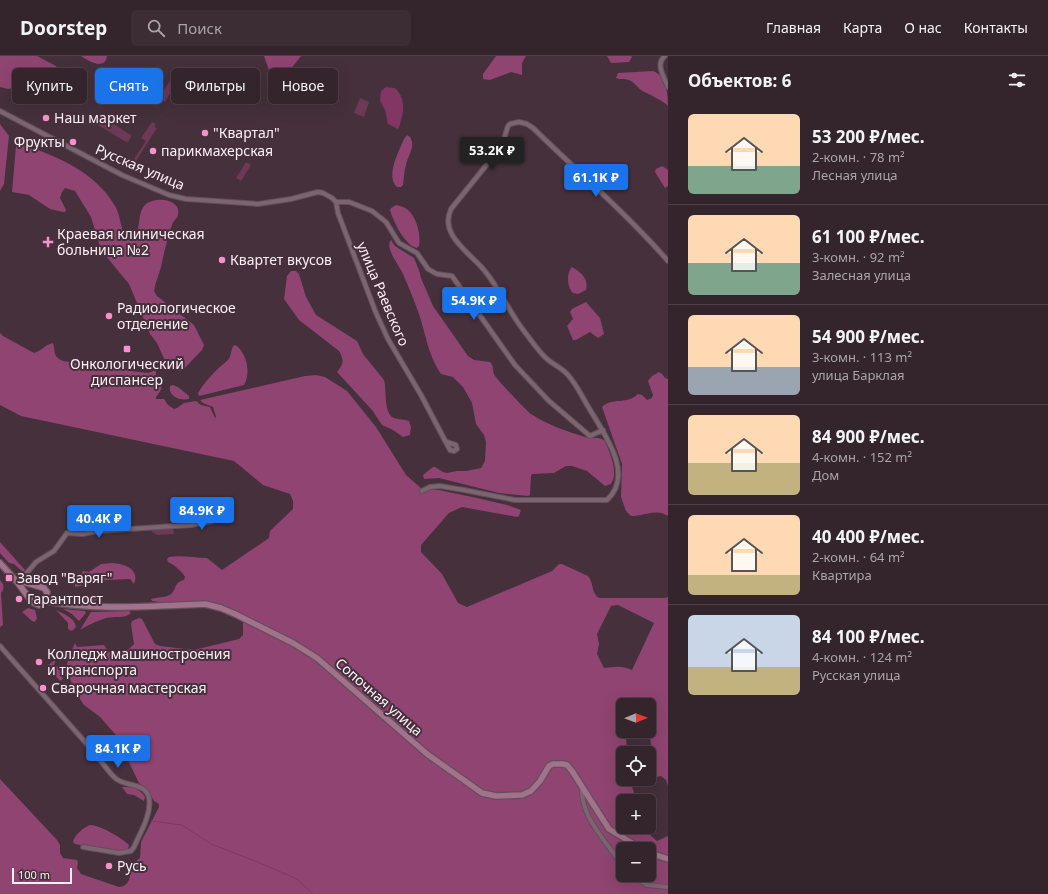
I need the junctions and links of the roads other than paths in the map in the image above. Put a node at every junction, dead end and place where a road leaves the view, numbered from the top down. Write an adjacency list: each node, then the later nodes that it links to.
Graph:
1 (665, 56): 2 (street)
2 (668, 87)
3 (0, 111): 4 (street, Русская улица)
4 (336, 202): 6 (street); 7 (street, улица Раевского)
5 (668, 261): 6 (street)
6 (602, 430): 8 (street)
7 (446, 442)
8 (422, 491)
9 (214, 521): 11 (street)
10 (0, 563): 11 (main road)
11 (17, 580): 12 (main road); 12 (main road)
12 (46, 601): 14 (main road, Сопочная улица)
13 (0, 646): 16 (street)
14 (582, 788): 15 (main road, Сопочная улица); 18 (street)
15 (631, 842)
16 (83, 847)
17 (656, 855): 19 (main road)
18 (616, 856)
19 (668, 859)
20 (642, 882): 21 (street)
21 (668, 887)

